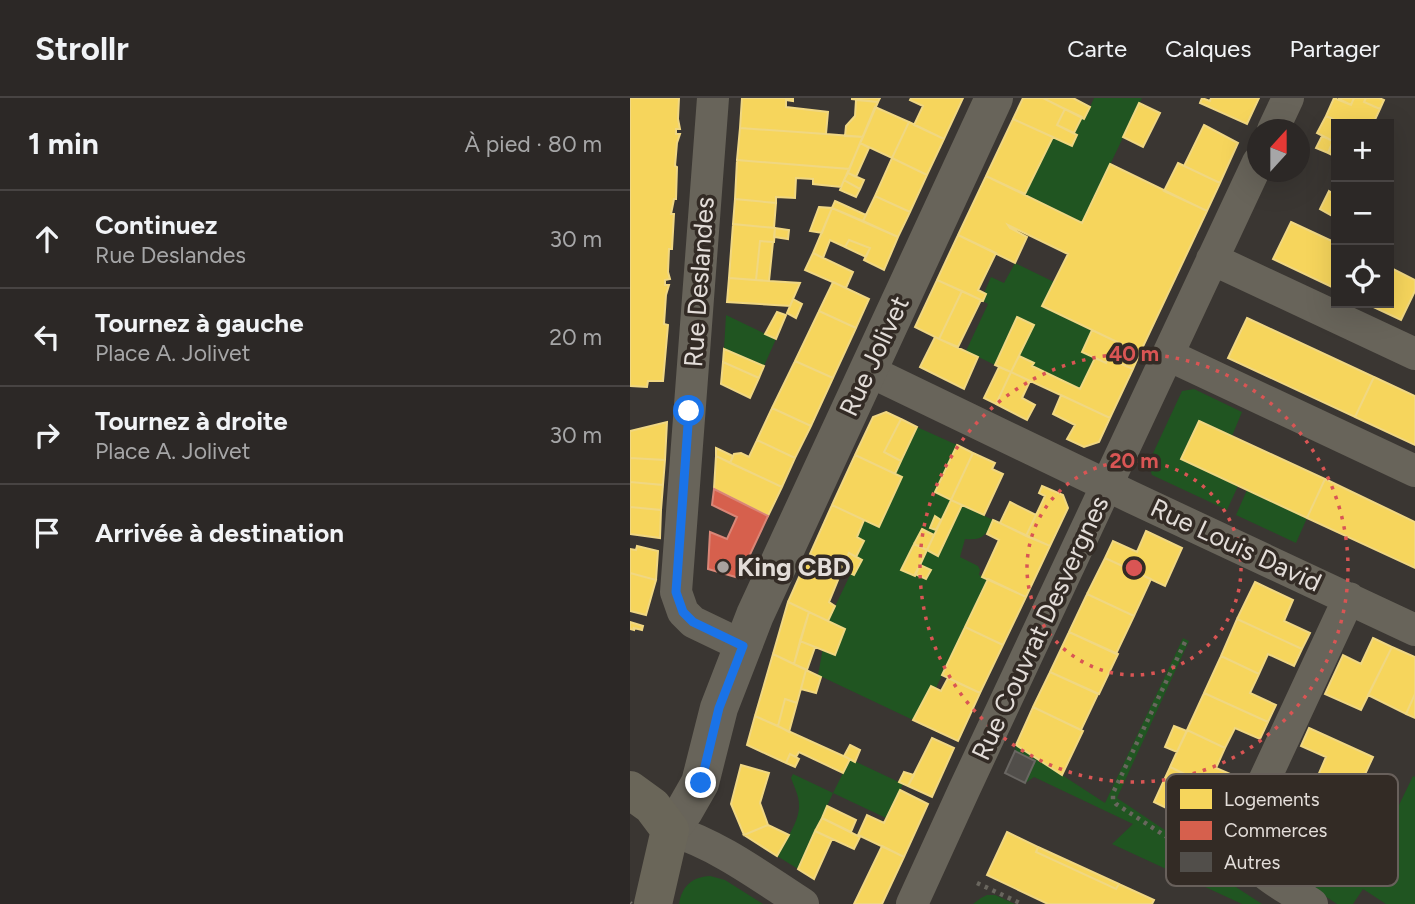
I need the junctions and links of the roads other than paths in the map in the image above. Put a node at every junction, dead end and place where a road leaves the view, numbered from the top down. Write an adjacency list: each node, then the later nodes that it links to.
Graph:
1 (713, 98): 13 (street, Rue Deslandes)
2 (994, 98): 9 (street, Rue Jolivet)
3 (1287, 98): 4 (street)
4 (1278, 119)
5 (1249, 182): 6 (street, Rue Couvrat Desvergnes)
6 (1212, 260): 7 (street); 8 (street, Rue Couvrat Desvergnes)
7 (1415, 354)
8 (1168, 355): 10 (street); 11 (street, Rue Couvrat Desvergnes)
9 (867, 370): 11 (street, Rue Louis David); 13 (street, Rue Jolivet)
10 (1415, 471)
11 (1107, 484): 12 (street, Rue Louis David); 21 (street, Rue Couvrat Desvergnes)
12 (1349, 598): 14 (street, Rue Louis David); 15 (street)
13 (749, 630): 17 (street, Rue Jolivet)
14 (1415, 630)
15 (1268, 774)
16 (630, 790): 17 (main road)
17 (670, 830): 19 (main road); 20 (street)
18 (1285, 886): 22 (street)
19 (653, 904)
20 (803, 904)
21 (912, 904)
22 (1312, 904)

